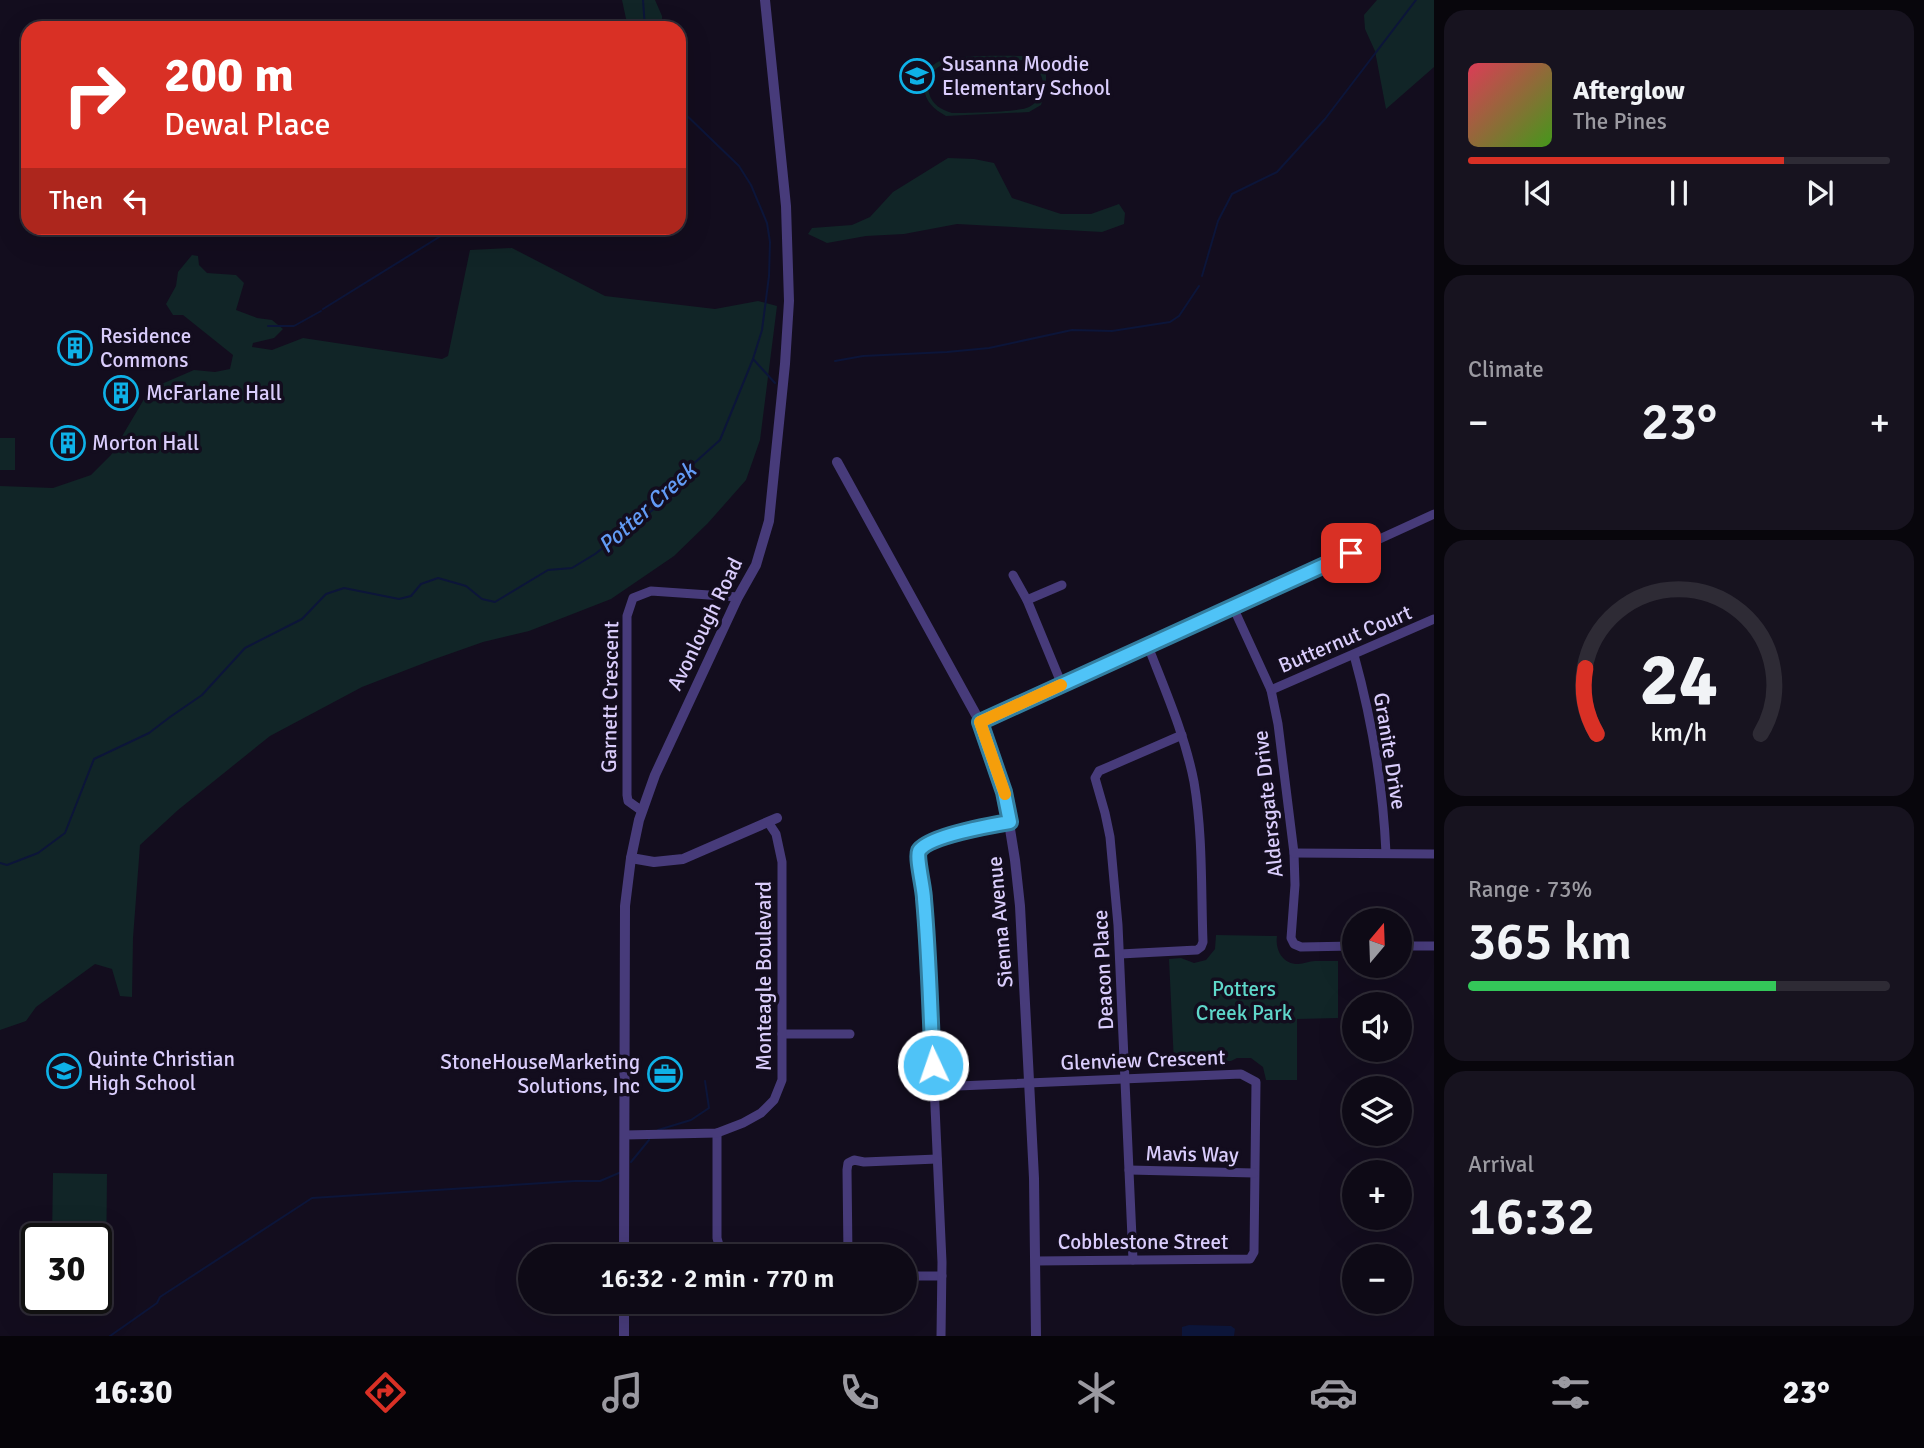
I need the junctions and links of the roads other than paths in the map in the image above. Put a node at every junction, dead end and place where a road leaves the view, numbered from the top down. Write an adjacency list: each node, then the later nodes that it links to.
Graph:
1 (765, 0): 6 (street, Avonlough Road)
2 (836, 462): 14 (street, Sienna Avenue)
3 (1434, 514): 8 (street)
4 (1013, 575): 7 (street)
5 (1062, 585): 7 (street)
6 (738, 597): 16 (street, Avonlough Road); 16 (street, Garnett Crescent)
7 (1027, 600): 12 (street)
8 (1233, 607): 10 (street); 13 (street, Aldersgate Drive)
9 (1434, 619): 11 (street, Butternut Court)
10 (1147, 646): 12 (street); 15 (street)
11 (1354, 655): 13 (street, Butternut Court); 20 (street, Granite Drive)
12 (1062, 685): 14 (street)
13 (1271, 690): 19 (street, Aldersgate Drive)
14 (980, 722): 18 (street, Sienna Avenue)
15 (1182, 735): 26 (street, Deacon Place); 26 (street)
16 (642, 811): 22 (street, Avonlough Road)
17 (773, 820): 22 (street); 27 (street, Monteagle Boulevard)
18 (1010, 822): 29 (street); 32 (street, Sienna Avenue)
19 (1294, 853): 20 (street); 23 (street, Aldersgate Drive)
20 (1387, 853): 21 (street)
21 (1434, 854)
22 (631, 858): 35 (street, Avonlough Road)
23 (1342, 946)
24 (1412, 946): 25 (street)
25 (1434, 946)
26 (1120, 954): 31 (street, Deacon Place)
27 (782, 1034): 28 (street); 34 (street, Monteagle Boulevard)
28 (850, 1034)
29 (932, 1046): 30 (street); 33 (street)
30 (911, 1047)
31 (1126, 1078): 32 (street, Glenview Crescent); 37 (street, Deacon Place); 38 (street, Glenview Crescent)
32 (1030, 1083): 33 (street, Glenview Crescent); 44 (street, Sienna Avenue)
33 (934, 1087): 36 (street)
34 (717, 1133): 35 (street, Monteagle Boulevard); 40 (street)
35 (625, 1135): 39 (street, Avonlough Road)
36 (937, 1158): 41 (street); 46 (street)
37 (1129, 1170): 38 (street, Mavis Way); 43 (street, Deacon Place)
38 (1254, 1173): 42 (street, Glenview Crescent)
39 (624, 1244)
40 (719, 1244)
41 (848, 1244)
42 (1250, 1259): 43 (street, Cobblestone Street)
43 (1133, 1260): 44 (street, Cobblestone Street)
44 (1036, 1261): 50 (street, Sienna Avenue)
45 (917, 1276): 46 (street)
46 (942, 1276): 49 (street)
47 (624, 1314): 48 (street)
48 (624, 1336)
49 (941, 1336)
50 (1036, 1336)

